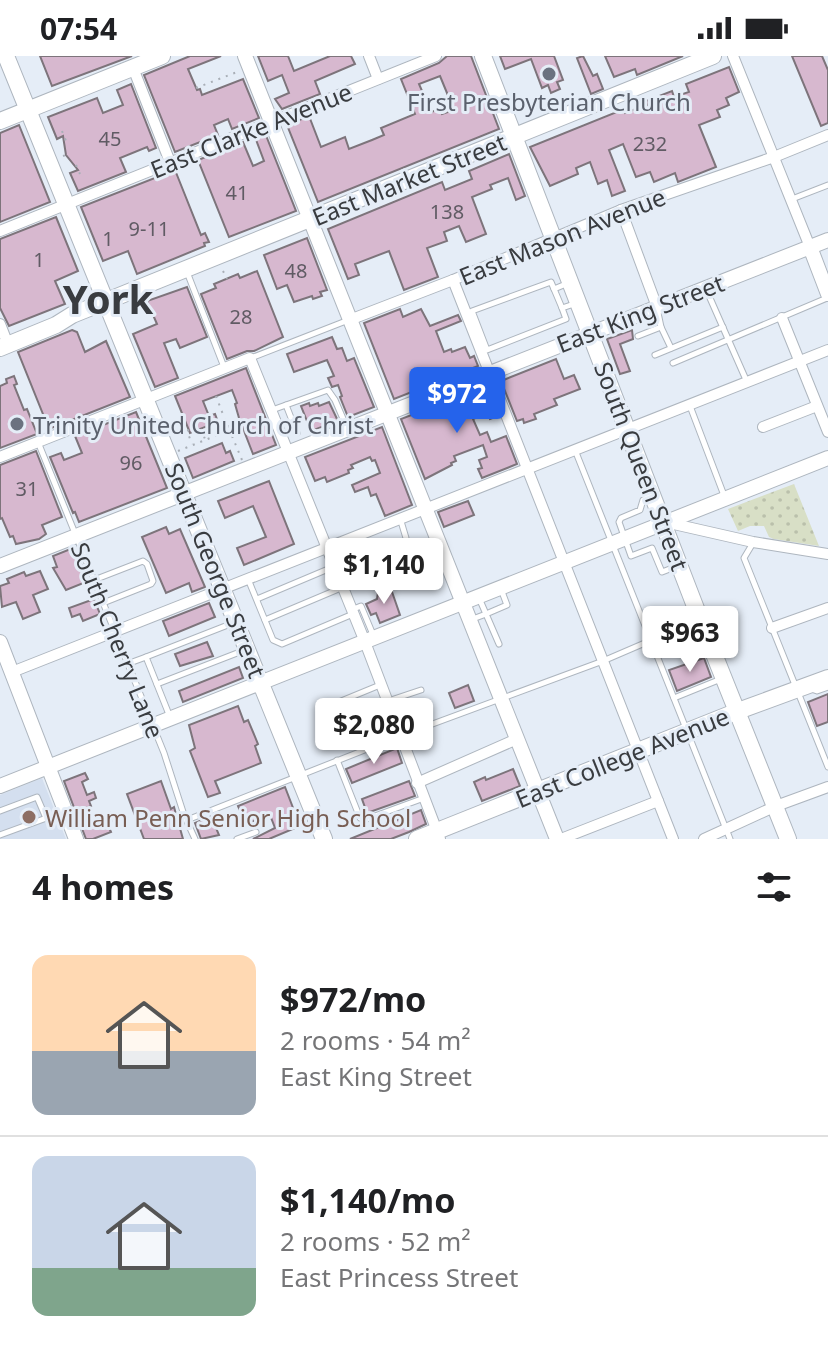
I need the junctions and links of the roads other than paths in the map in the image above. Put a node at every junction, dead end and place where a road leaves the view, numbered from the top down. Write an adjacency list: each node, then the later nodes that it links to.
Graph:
1 (6, 56): 11 (main road, South George Street)
2 (162, 56): 9 (main road)
3 (369, 56): 10 (street)
4 (436, 56): 10 (street, East Clarke Avenue)
5 (483, 56): 15 (main road, South Queen Street)
6 (713, 56): 15 (main road, East Market Street)
7 (733, 56): 16 (street)
8 (247, 61): 13 (street)
9 (133, 68): 11 (main road); 17 (street)
10 (378, 79): 13 (street, East Clarke Avenue)
11 (28, 109): 12 (main road); 20 (main road, South George Street)
12 (0, 121)
13 (272, 121): 17 (street, East Clarke Avenue); 22 (street)
14 (828, 135): 16 (street, East Mason Avenue)
15 (515, 136): 22 (main road, East Market Street); 24 (main road, South Queen Street)
16 (774, 157): 19 (street); 21 (street, East Mason Avenue)
17 (170, 162): 20 (street, East Clarke Avenue)
18 (828, 185): 19 (lane)
19 (791, 199): 26 (street)
20 (66, 204): 23 (street, East Clarke Avenue); 32 (main road, South George Street)
21 (621, 210): 24 (street, East Mason Avenue); 34 (street)
22 (311, 219): 27 (main road, East Market Street); 36 (street)
23 (0, 231)
24 (553, 237): 28 (street, East Mason Avenue); 29 (main road, South Queen Street)
25 (828, 240): 26 (street, East King Street)
26 (810, 247): 30 (street, East King Street); 31 (street)
27 (186, 270): 32 (main road, East Market Street); 50 (lane)
28 (453, 280): 36 (street, East Mason Avenue); 51 (street)
29 (562, 286): 33 (main road, South Queen Street); 33 (lane)
30 (705, 288): 34 (street, East King Street); 39 (lane)
31 (828, 296): 35 (lane)
32 (105, 302): 43 (main road, East Market Street); 53 (main road, South George Street)
33 (570, 306): 40 (main road, South Queen Street)
34 (657, 307): 38 (lane); 40 (street, East King Street)
35 (782, 318): 42 (lane); 48 (street)
36 (352, 319): 47 (lane); 58 (street)
37 (0, 324): 43 (street)
38 (661, 327): 41 (lane); 44 (lane)
39 (723, 327): 42 (lane); 44 (lane)
40 (591, 332): 51 (street, East King Street); 61 (main road, South Queen Street)
41 (638, 336)
42 (729, 340): 49 (lane); 52 (lane)
43 (6, 347)
44 (671, 348): 46 (lane)
45 (828, 350): 48 (street)
46 (655, 355)
47 (250, 358): 50 (street); 57 (street)
48 (800, 362): 52 (street); 56 (street)
49 (673, 363)
50 (225, 368): 53 (street)
51 (490, 373): 58 (street, East King Street); 69 (street)
52 (747, 383): 55 (street)
53 (146, 398): 64 (street); 70 (main road, South George Street)
54 (286, 405): 57 (lane); 60 (lane); 63 (lane)
55 (690, 405): 61 (street); 72 (lane)
56 (817, 406): 59 (street); 62 (street)
57 (271, 410): 66 (street)
58 (388, 412): 60 (street, East King Street); 73 (street)
59 (763, 427)
60 (347, 429): 66 (street, East King Street)
61 (628, 429): 65 (street); 71 (main road, South Queen Street)
62 (828, 432)
63 (297, 433)
64 (38, 441): 67 (street); 76 (lane, South Cherry Lane)
65 (574, 449): 69 (street); 77 (lane)
66 (288, 452): 70 (street, East King Street); 80 (street)
67 (0, 457)
68 (828, 458): 72 (street)
69 (525, 468): 73 (street); 82 (street)
70 (185, 493): 76 (street, East King Street); 88 (main road, South George Street)
71 (653, 496): 75 (main road, South Queen Street); 77 (lane)
72 (726, 499): 75 (street)
73 (424, 508): 74 (street); 94 (street)
74 (400, 517): 79 (lane); 80 (street)
75 (663, 522): 77 (street); 78 (street); 83 (main road, South Queen Street)
76 (77, 536): 84 (street, East King Street); 87 (lane, South Cherry Lane)
77 (618, 541): 82 (street); 83 (lane); 107 (lane)
78 (753, 542): 81 (street); 102 (lane)
79 (401, 546): 85 (lane); 89 (lane)
80 (326, 547): 85 (street); 86 (street)
81 (828, 554)
82 (565, 563): 90 (street); 112 (street)
83 (680, 565): 98 (main road, South Queen Street)
84 (0, 566)
85 (335, 568): 89 (street); 92 (lane)
86 (248, 578): 88 (street); 92 (lane)
87 (94, 580): 93 (lane, South Cherry Lane); 93 (lane)
88 (224, 587): 101 (main road, South George Street); 103 (street)
89 (342, 587): 96 (street); 99 (lane)
90 (501, 588): 91 (street); 97 (lane)
91 (479, 597): 94 (street); 97 (lane)
92 (257, 599): 99 (lane)
93 (103, 603): 103 (lane, South Cherry Lane)
94 (463, 603): 100 (street); 105 (street)
95 (828, 608): 102 (street)
96 (352, 612): 99 (lane); 105 (street)
97 (486, 614): 100 (lane); 104 (lane)
98 (700, 619): 107 (lane); 115 (main road, South Queen Street)
99 (265, 620)
100 (470, 620): 106 (street)
101 (237, 621): 110 (main road, South George Street); 111 (lane)
102 (772, 628): 121 (lane)
103 (114, 632): 113 (lane, South Cherry Lane); 114 (street)
104 (495, 634): 106 (lane); 109 (lane)
105 (370, 640): 117 (street); 119 (street)
106 (478, 641): 124 (street)
107 (651, 641): 112 (lane); 123 (lane)
108 (0, 642): 114 (street)
109 (499, 644)
110 (248, 649): 117 (main road, South George Street); 118 (lane)
111 (146, 657): 113 (lane); 118 (lane)
112 (603, 661): 124 (lane); 133 (street)
113 (127, 664): 129 (lane, South Cherry Lane)
114 (12, 672): 135 (street)
115 (725, 677): 123 (lane); 127 (main road, South Queen Street)
116 (828, 678): 121 (main road, East College Avenue)
117 (262, 681): 128 (street); 137 (main road, South George Street)
118 (157, 684): 128 (lane)
119 (381, 685): 125 (street); 126 (lane)
120 (828, 687): 121 (lane)
121 (802, 688): 127 (main road, East College Avenue); 136 (lane)
122 (421, 690): 125 (lane)
123 (674, 698): 130 (lane)
124 (501, 699): 131 (lane); 132 (street)
125 (387, 702): 131 (street)
126 (329, 706)
127 (738, 711): 130 (main road, East College Avenue); 144 (main road, South Queen Street)
128 (170, 718): 129 (street)
129 (152, 725): 135 (street); 148 (lane, South Cherry Lane)
130 (687, 731): 133 (main road, East College Avenue); 150 (lane)
131 (400, 736): 134 (lane); 138 (street)
132 (517, 739): 138 (street); 141 (street)
133 (638, 750): 141 (main road, East College Avenue); 143 (street)
134 (337, 760): 137 (lane); 142 (lane)
135 (48, 766): 139 (street); 146 (street)
136 (828, 767)
137 (299, 775): 148 (lane); 156 (main road, South George Street)
138 (417, 783): 142 (street)
139 (0, 786)
140 (828, 787): 144 (street)
141 (538, 790): 152 (main road, East College Avenue); 158 (street)
142 (424, 798): 152 (street)
143 (658, 801): 158 (street); 159 (street)
144 (776, 806): 150 (street); 161 (main road, South Queen Street)
145 (0, 811): 147 (lane)
146 (66, 811): 147 (lane); 153 (street)
147 (46, 818): 151 (lane)
148 (187, 820): 154 (lane, South Cherry Lane)
149 (256, 832): 155 (lane)
150 (728, 834): 160 (street)
151 (0, 835)
152 (439, 835): 157 (main road, East College Avenue)
153 (76, 839)
154 (195, 839)
155 (237, 839)
156 (324, 839)
157 (417, 839)
158 (559, 839)
159 (673, 839)
160 (704, 839)
161 (788, 839)

